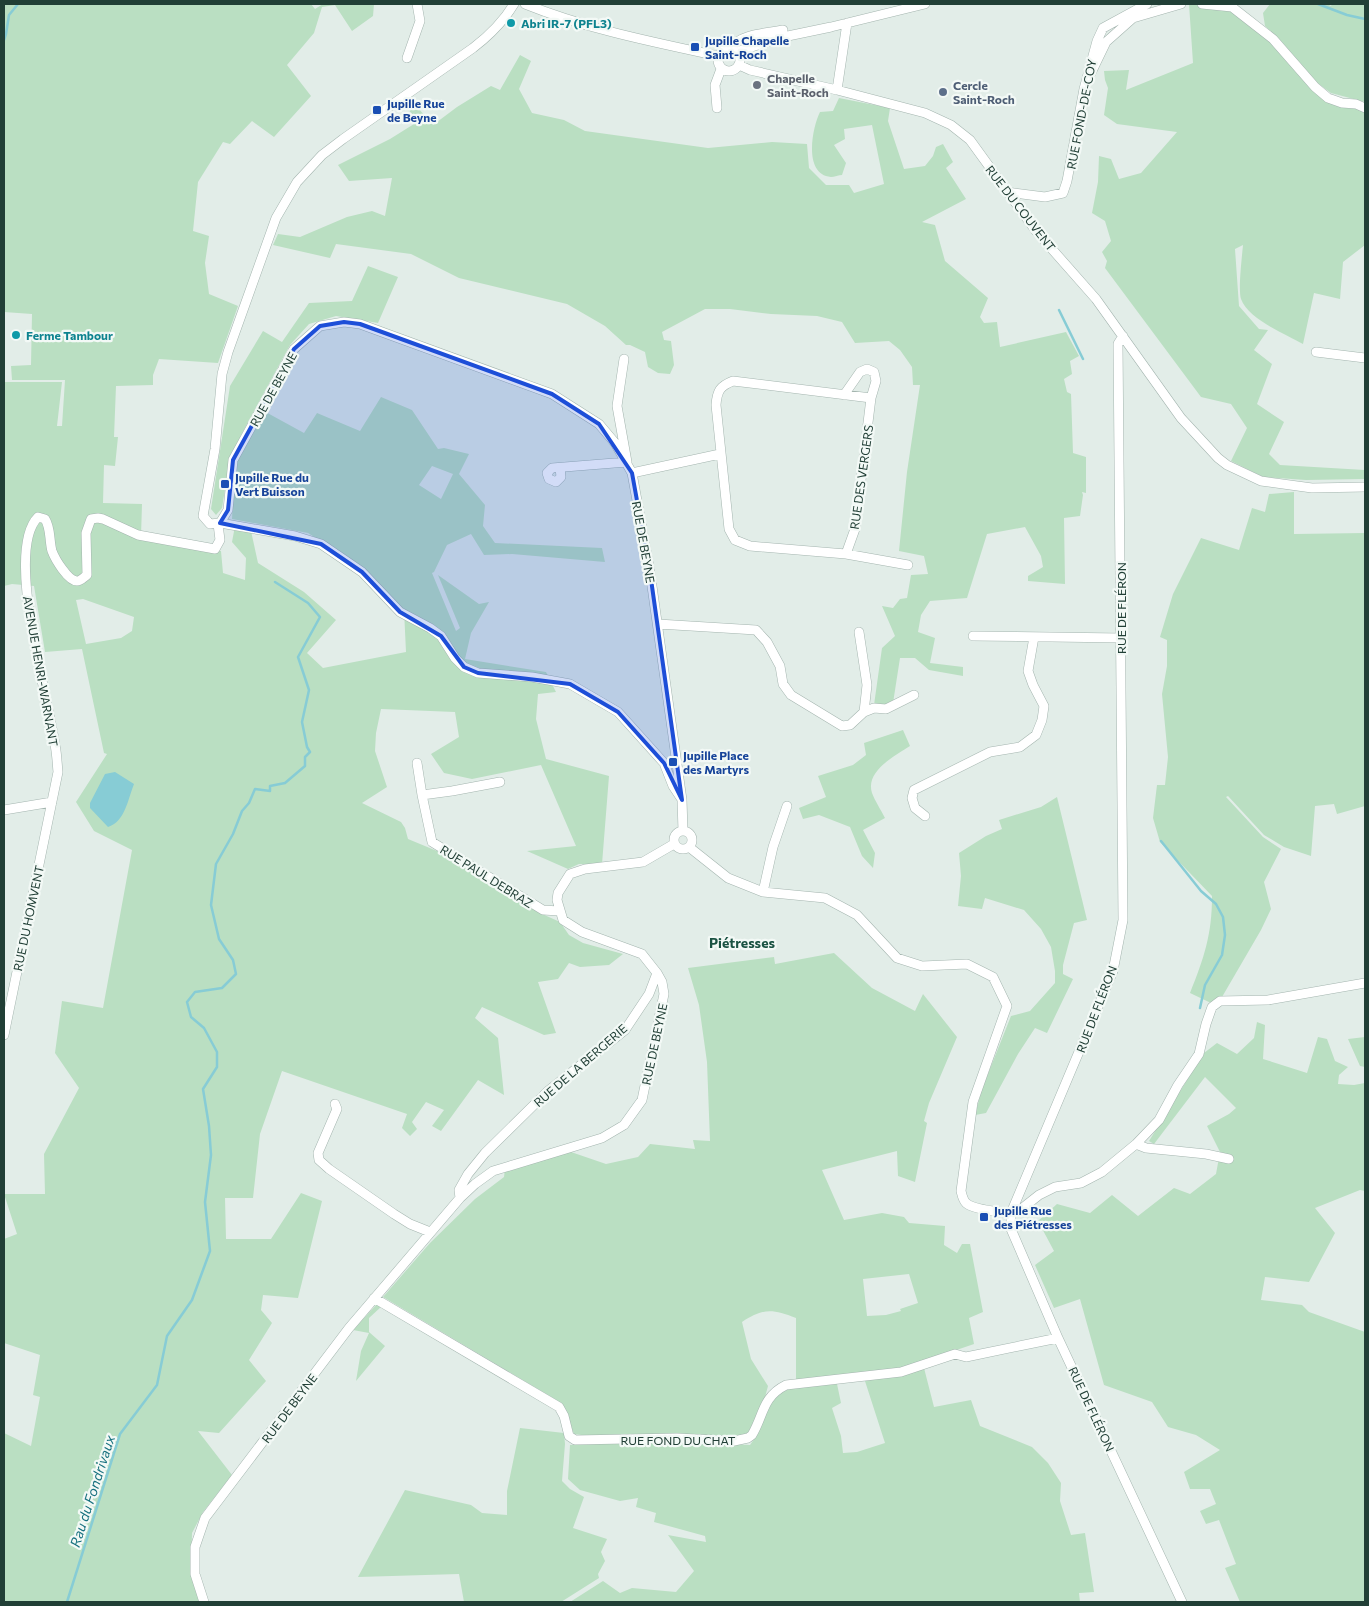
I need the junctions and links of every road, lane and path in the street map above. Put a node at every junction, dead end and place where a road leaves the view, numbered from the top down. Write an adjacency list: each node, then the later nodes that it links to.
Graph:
1 (418, 4): 12 (street)
2 (514, 4): 31 (street)
3 (525, 4): 11 (street)
4 (925, 4): 8 (street)
5 (1146, 4): 15 (street, RUE FOND-DE-COY)
6 (1181, 4): 15 (street)
7 (1202, 4): 18 (street)
8 (847, 23): 10 (street); 16 (street)
9 (783, 30): 10 (street)
10 (734, 50): 11 (street); 13 (street)
11 (718, 56): 14 (street)
12 (406, 58)
13 (739, 64): 14 (street); 16 (street, RUE DU COUVENT)
14 (721, 69): 17 (street)
15 (1084, 89): 19 (street, RUE FOND-DE-COY)
16 (837, 90): 19 (street, RUE DU COUVENT)
17 (717, 108)
18 (1365, 108)
19 (1007, 192): 20 (street, RUE DU COUVENT)
20 (1123, 336): 30 (street, RUE DU COUVENT); 38 (street, RUE DE FLÉRON)
21 (1316, 352): 22 (street)
22 (1365, 358)
23 (624, 359): 27 (street)
24 (844, 395): 25 (street); 25 (street, RUE DES VERGERS); 26 (street)
25 (871, 398): 32 (street, RUE DES VERGERS)
26 (720, 454): 29 (street); 32 (street)
27 (627, 462): 28 (street); 29 (street, RUE DE BEYNE); 31 (street, RUE DE BEYNE)
28 (560, 468)
29 (632, 473): 34 (street, RUE DE BEYNE)
30 (1365, 487)
31 (219, 523): 44 (street); 45 (street, AVENUE HENRI-WARNANT)
32 (846, 554): 33 (street)
33 (908, 565)
34 (658, 624): 40 (street); 44 (street, RUE DE BEYNE)
35 (858, 632): 40 (street)
36 (974, 636): 37 (street)
37 (1034, 636): 38 (street); 48 (street)
38 (1121, 638): 61 (street, RUE DE FLÉRON)
39 (914, 695): 40 (street)
40 (864, 712)
41 (418, 762): 43 (street, RUE PAUL DEBRAZ)
42 (500, 782): 43 (street)
43 (422, 795): 53 (street, RUE PAUL DEBRAZ)
44 (682, 800): 49 (street, RUE DE BEYNE)
45 (52, 802): 47 (street); 56 (street, RUE DU HOMVENT)
46 (787, 806): 52 (street)
47 (4, 810)
48 (924, 816)
49 (683, 831): 50 (street); 51 (street)
50 (674, 844): 51 (street); 53 (street)
51 (689, 847): 52 (street)
52 (763, 892): 61 (street)
53 (560, 911): 54 (street, RUE DE BEYNE)
54 (657, 973): 60 (street, RUE DE LA BERGERIE); 60 (street, RUE DE BEYNE)
55 (1365, 983): 58 (street)
56 (4, 1035)
57 (334, 1104): 62 (street)
58 (1136, 1144): 59 (street); 61 (street)
59 (1230, 1159)
60 (460, 1198): 62 (street, RUE DE BEYNE)
61 (1011, 1213): 64 (street, RUE DE FLÉRON)
62 (430, 1232): 63 (street, RUE DE BEYNE)
63 (374, 1298): 64 (street, RUE FOND DU CHAT); 65 (street, RUE DE BEYNE)
64 (1058, 1338): 66 (street, RUE DE FLÉRON)
65 (204, 1602)
66 (1182, 1602)

